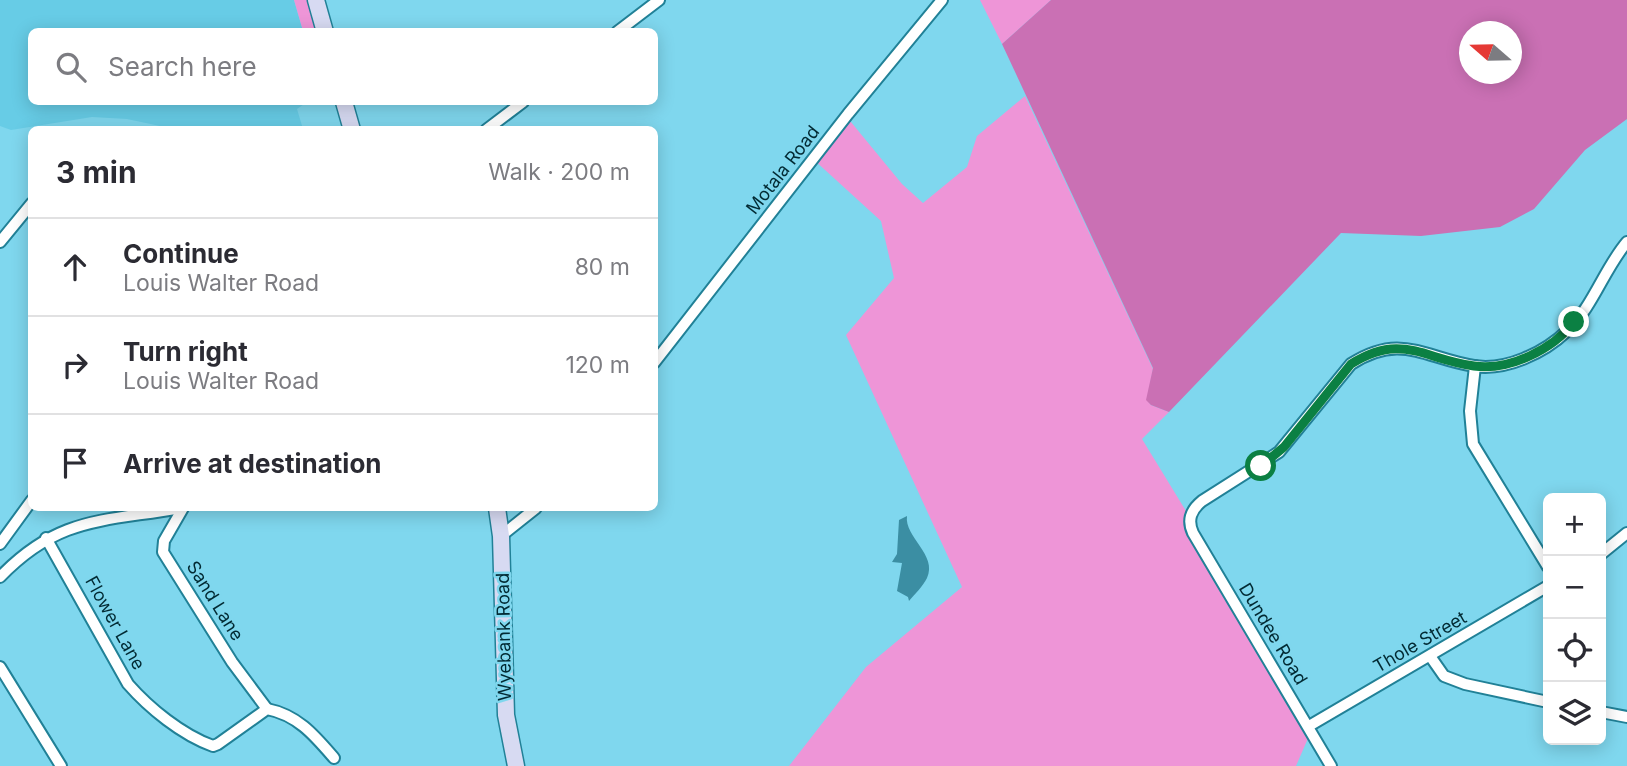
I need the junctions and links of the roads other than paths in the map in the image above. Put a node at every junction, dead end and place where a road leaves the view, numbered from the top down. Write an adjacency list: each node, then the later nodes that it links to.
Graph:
1 (316, 0): 4 (street)
2 (659, 0): 5 (street)
3 (942, 0): 13 (street, Motala Road)
4 (324, 28)
5 (622, 28)
6 (345, 105): 8 (street)
7 (519, 105): 9 (street)
8 (351, 126)
9 (491, 126)
10 (28, 208): 11 (street)
11 (0, 242)
12 (1627, 243): 14 (street)
13 (658, 358)
14 (1475, 366): 25 (street); 34 (street, Dundee Road)
15 (28, 506): 23 (street)
16 (161, 511): 22 (street)
17 (179, 511): 31 (street, Sand Lane)
18 (497, 511): 21 (street, Wyebank Road)
19 (532, 511): 21 (street)
20 (1627, 533): 24 (street)
21 (501, 536): 37 (street, Wyebank Road)
22 (46, 538): 26 (street); 31 (street, Flower Lane)
23 (0, 544)
24 (1606, 550)
25 (1543, 559)
26 (0, 577)
27 (1543, 589): 28 (street, Thole Street)
28 (1430, 656): 30 (street); 34 (street, Thole Street)
29 (0, 667): 36 (street)
30 (1543, 701)
31 (267, 709): 35 (street)
32 (1606, 713): 33 (street)
33 (1627, 717)
34 (1308, 726): 38 (street, Dundee Road)
35 (334, 758)
36 (61, 766)
37 (516, 766)
38 (1331, 766)

